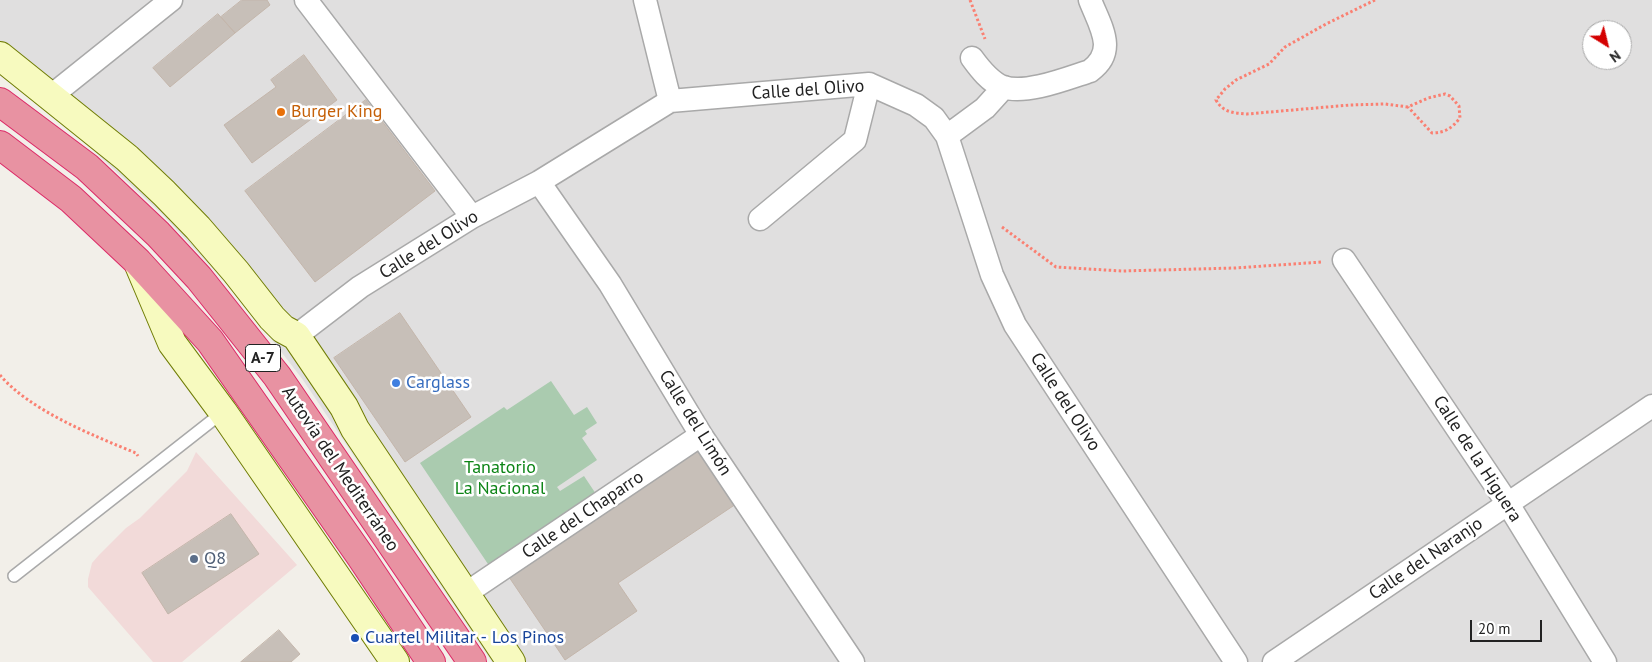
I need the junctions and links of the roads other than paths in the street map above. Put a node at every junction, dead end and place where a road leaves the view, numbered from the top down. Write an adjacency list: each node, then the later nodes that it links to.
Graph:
1 (171, 0): 9 (street)
2 (306, 0): 15 (street)
3 (645, 0): 10 (street)
4 (1090, 0): 8 (street)
5 (0, 56): 9 (street)
6 (972, 58): 8 (street)
7 (869, 84): 10 (street, Calle del Olivo); 12 (street, Calle del Olivo); 16 (street)
8 (1004, 87): 12 (street)
9 (50, 96): 19 (street)
10 (670, 101): 14 (street, Calle del Olivo)
11 (0, 102): 28 (highway, Autovía del Mediterráneo / A-7)
12 (947, 136): 31 (street, Calle del Olivo)
13 (0, 145): 18 (highway, Autovía del Mediterráneo / A-7)
14 (539, 182): 15 (street, Calle del Olivo); 22 (street, Calle del Limón)
15 (472, 217): 19 (street, Calle del Olivo)
16 (760, 219)
17 (1344, 260): 23 (street, Calle de la Higuera)
18 (138, 262): 21 (street); 27 (highway, Autovía del Mediterráneo / A-7)
19 (296, 336): 25 (street)
20 (1652, 406): 23 (street, Calle del Naranjo)
21 (223, 412): 24 (lane); 26 (street)
22 (700, 435): 25 (street, Calle del Chaparro); 30 (street, Calle del Limón)
23 (1508, 504): 32 (street, Calle del Naranjo); 33 (street, Calle de la Higuera)
24 (14, 576)
25 (465, 594): 29 (street)
26 (393, 661)
27 (431, 662)
28 (472, 662)
29 (511, 662)
30 (853, 662)
31 (1236, 662)
32 (1274, 662)
33 (1605, 662)

